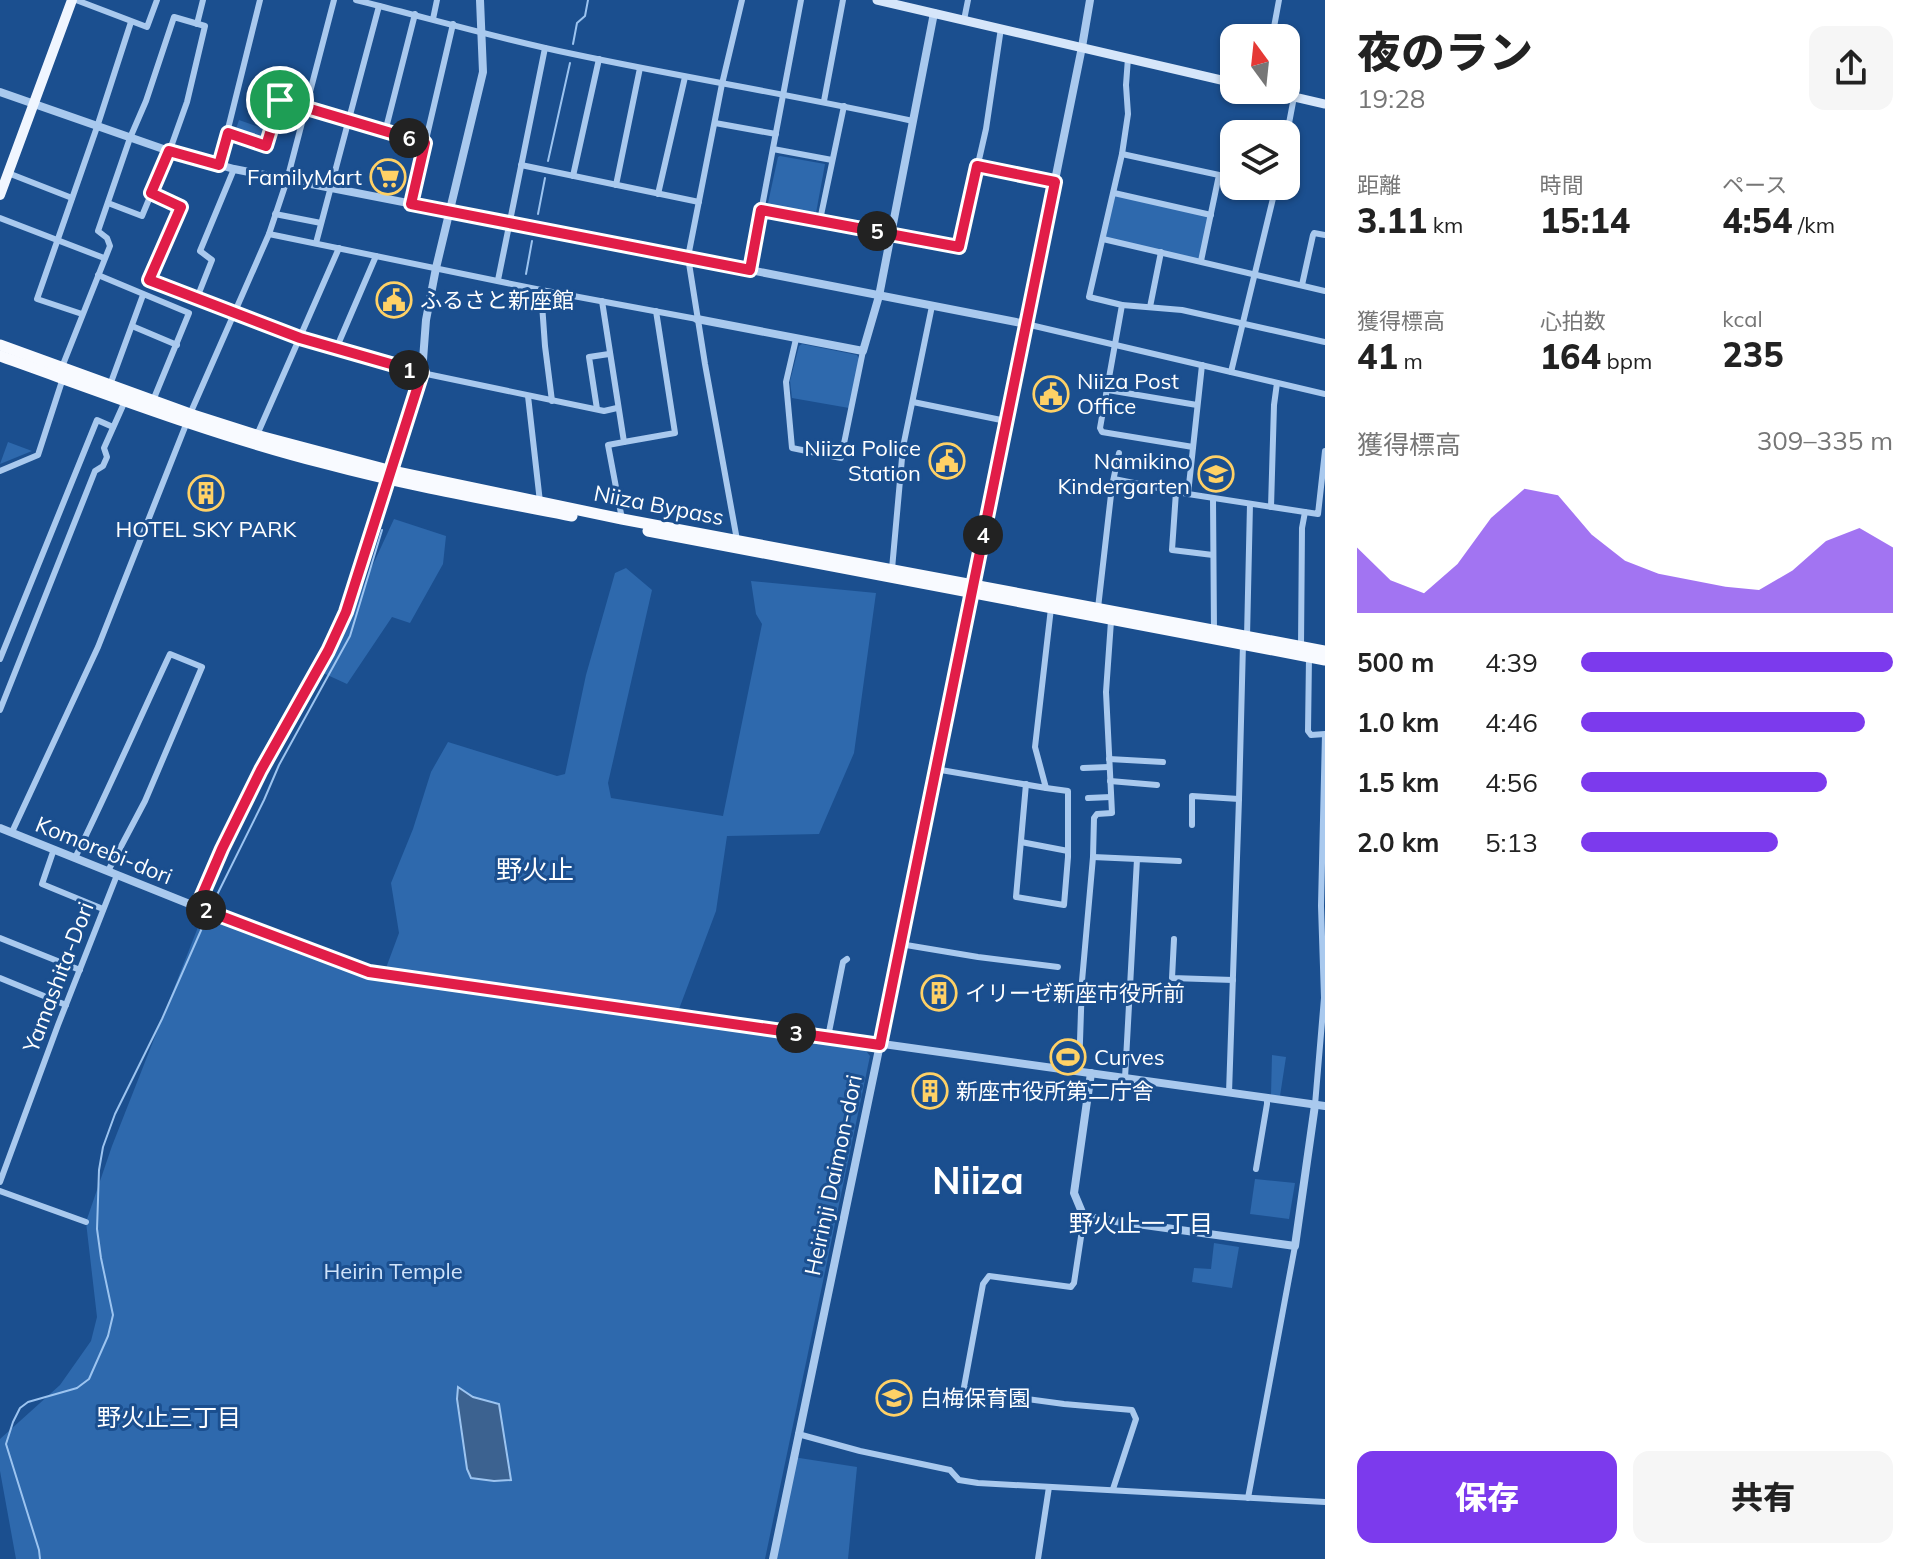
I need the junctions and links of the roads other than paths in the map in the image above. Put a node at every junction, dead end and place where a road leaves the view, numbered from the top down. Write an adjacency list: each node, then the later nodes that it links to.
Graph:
1 (74, 0): 23 (street); 41 (main road)
2 (157, 0): 23 (street)
3 (203, 0): 24 (street)
4 (249, 0): 16 (street)
5 (334, 0): 44 (street)
6 (356, 0): 18 (street)
7 (437, 0): 21 (street)
8 (480, 0): 28 (street)
9 (742, 0): 36 (street)
10 (801, 0): 38 (street)
11 (843, 0): 40 (street)
12 (877, 0): 17 (main road)
13 (968, 0): 22 (street)
14 (1090, 0): 29 (street, Heirinji Daimon-dori)
15 (1279, 0): 26 (street)
16 (260, 1): 50 (street)
17 (910, 4): 19 (main road)
18 (379, 6): 20 (street); 45 (street)
19 (934, 13): 22 (main road); 46 (street)
20 (415, 14): 21 (street); 49 (street)
21 (433, 19): 25 (street)
22 (964, 20): 27 (main road)
23 (131, 22): 48 (street)
24 (197, 24): 52 (street); 55 (street)
25 (453, 24): 28 (street); 53 (street)
26 (1275, 24)
27 (1001, 28): 29 (main road); 60 (street)
28 (481, 31): 30 (street); 78 (street)
29 (1082, 47): 31 (main road); 65 (street, Heirinji Daimon-dori)
30 (545, 48): 32 (street); 59 (street)
31 (1128, 58): 35 (main road); 56 (street)
32 (599, 59): 33 (street); 63 (street)
33 (640, 68): 34 (street); 66 (street)
34 (685, 77): 36 (street); 70 (street)
35 (1220, 80)
36 (722, 84): 38 (street); 47 (street)
37 (0, 92): 41 (street)
38 (785, 93): 40 (street); 51 (street)
39 (1300, 98): 42 (main road)
40 (824, 101): 43 (street)
41 (34, 104): 48 (street); 62 (main road)
42 (1325, 104)
43 (844, 106): 46 (street); 57 (street)
44 (306, 109): 45 (street); 50 (street); 64 (street)
45 (348, 120): 49 (street); 67 (street)
46 (913, 121): 86 (street)
47 (715, 123): 51 (street); 74 (street)
48 (97, 127): 52 (street); 72 (street)
49 (385, 132): 53 (street)
50 (228, 133): 58 (street)
51 (776, 134): 54 (street)
52 (130, 138): 55 (street); 75 (street)
53 (425, 143): 76 (street)
54 (773, 149): 57 (street); 77 (street)
55 (169, 151): 58 (street); 68 (street)
56 (1122, 154): 69 (street); 80 (street)
57 (832, 160): 82 (street)
58 (219, 165): 61 (street)
59 (521, 165): 63 (street); 84 (street)
60 (977, 166): 65 (street); 86 (street)
61 (234, 169): 64 (street); 107 (street)
62 (8, 173): 71 (main road); 72 (street)
63 (573, 176): 66 (street)
64 (287, 180): 67 (street); 79 (street)
65 (1055, 182): 117 (street, Heirinji Daimon-dori)
66 (616, 185): 70 (street)
67 (331, 188): 76 (street); 83 (street)
68 (151, 193): 75 (street); 107 (street)
69 (1114, 193): 80 (street); 89 (street)
70 (658, 194): 74 (street)
71 (0, 195)
72 (72, 198): 88 (street)
73 (1273, 200): 100 (street)
74 (699, 202): 94 (street)
75 (108, 203): 95 (street)
76 (411, 204): 78 (street)
77 (761, 210): 82 (street); 98 (street)
78 (449, 211): 84 (street); 97 (street)
79 (275, 214): 83 (street); 85 (street)
80 (1211, 215): 96 (street)
81 (0, 218): 88 (street)
82 (820, 220): 86 (street)
83 (321, 223): 90 (street)
84 (510, 223): 94 (street); 101 (street)
85 (269, 234): 90 (street); 114 (street)
86 (891, 234): 106 (street)
87 (1325, 235): 102 (street)
88 (58, 239): 95 (street); 113 (street)
89 (1103, 239): 92 (street); 109 (street)
90 (316, 243): 91 (street)
91 (339, 248): 93 (street); 119 (street)
92 (1161, 252): 96 (street); 111 (street)
93 (376, 256): 97 (street); 125 (street)
94 (688, 257): 98 (street); 115 (street)
95 (104, 258): 99 (street)
96 (1201, 261): 100 (street)
97 (436, 268): 101 (street); 132 (street)
98 (750, 270): 106 (street)
99 (98, 275): 105 (street); 113 (street)
100 (1254, 275): 102 (street); 116 (street)
101 (498, 280): 103 (street)
102 (1302, 285): 104 (street)
103 (541, 290): 108 (street); 139 (street)
104 (1325, 291)
105 (143, 295): 118 (street); 123 (street)
106 (879, 296): 110 (street); 126 (street)
107 (197, 298): 114 (street)
108 (602, 301): 112 (street); 127 (street)
109 (1122, 305): 111 (street); 124 (street)
110 (932, 306): 117 (street); 140 (street)
111 (1150, 307): 116 (street)
112 (656, 311): 115 (street); 149 (street)
113 (82, 314): 131 (street)
114 (235, 314): 119 (street); 145 (street)
115 (697, 319): 120 (street); 164 (street)
116 (1243, 323): 121 (street); 130 (street)
117 (1026, 324): 124 (street); 146 (street, Heirinji Daimon-dori)
118 (132, 326): 123 (street); 134 (street)
119 (300, 338): 125 (street); 148 (street)
120 (796, 339): 126 (street); 126 (street)
121 (1325, 342)
122 (0, 345): 131 (highway, Niiza Bypass)
123 (177, 345): 141 (street)
124 (1115, 345): 129 (street); 135 (street)
125 (336, 349): 132 (street)
126 (863, 351)
127 (609, 354): 143 (street); 144 (street)
128 (0, 356): 131 (highway, Niiza Bypass)
129 (1202, 365): 130 (street); 142 (street)
130 (1231, 372): 133 (street)
131 (62, 373): 134 (highway, Niiza Bypass); 138 (highway, Niiza Bypass); 153 (street)
132 (422, 373): 137 (street); 154 (street)
133 (1277, 383): 136 (street); 161 (street)
134 (109, 385): 141 (highway, Niiza Bypass)
135 (1108, 390): 142 (street); 150 (street)
136 (1325, 394)
137 (528, 396): 139 (street); 159 (street)
138 (125, 401): 141 (highway, Niiza Bypass); 147 (street)
139 (552, 401): 144 (street)
140 (913, 402): 146 (street); 166 (street)
141 (151, 405): 145 (highway, Niiza Bypass)
142 (1197, 405): 150 (street)
143 (617, 408): 144 (street); 149 (street)
144 (597, 409)
145 (188, 418): 148 (highway, Niiza Bypass); 154 (highway, Niiza Bypass); 194 (street)
146 (1006, 421): 167 (street, Heirinji Daimon-dori)
147 (113, 427): 172 (street); 173 (street)
148 (256, 435): 154 (highway, Niiza Bypass)
149 (624, 442): 163 (street)
150 (1193, 447): 157 (street)
151 (1325, 452): 162 (street)
152 (1119, 453): 155 (street)
153 (0, 471)
154 (390, 475): 159 (highway, Niiza Bypass); 167 (highway, Niiza Bypass); 205 (street)
155 (1114, 479): 156 (street); 169 (street)
156 (1176, 492): 157 (street); 165 (street)
157 (1188, 494): 158 (street)
158 (1213, 499): 160 (street); 165 (street)
159 (540, 502): 163 (highway, Niiza Bypass)
160 (1250, 504): 161 (street); 174 (street)
161 (1271, 507): 162 (street)
162 (1305, 512): 175 (street)
163 (622, 519): 164 (highway, Niiza Bypass)
164 (737, 540): 166 (highway, Niiza Bypass)
165 (1213, 555): 171 (street)
166 (892, 569): 167 (highway, Niiza Bypass)
167 (972, 589): 168 (highway, Niiza Bypass); 169 (highway, Niiza Bypass); 184 (street, Heirinji Daimon-dori)
168 (1051, 608): 170 (highway, Niiza Bypass); 188 (street)
169 (1098, 608): 171 (highway, Niiza Bypass)
170 (1111, 621): 174 (highway, Niiza Bypass); 182 (street)
171 (1214, 630): 174 (highway, Niiza Bypass)
172 (11, 632): 173 (street); 178 (street)
173 (30, 640): 180 (street)
174 (1245, 640): 175 (highway, Niiza Bypass); 177 (highway, Niiza Bypass); 191 (street)
175 (1301, 646): 176 (highway, Niiza Bypass)
176 (1325, 651)
177 (1309, 657): 179 (highway, Niiza Bypass); 202 (street)
178 (0, 659)
179 (1325, 660)
180 (0, 710)
181 (1163, 762): 182 (street)
182 (1109, 763): 183 (street); 185 (street)
183 (1083, 768)
184 (935, 769): 186 (street); 209 (street, Heirinji Daimon-dori)
185 (1110, 781): 187 (street); 189 (street)
186 (1026, 784): 188 (street); 195 (street)
187 (1157, 785)
188 (1046, 788): 197 (street)
189 (1111, 797): 190 (street); 198 (street)
190 (1088, 798)
191 (1239, 799): 192 (street); 215 (street)
192 (1192, 825)
193 (0, 828): 194 (street, Komorebi-dori)
194 (12, 832): 196 (street, Komorebi-dori)
195 (1021, 842): 197 (street); 197 (street)
196 (54, 849): 199 (street, Komorebi-dori); 206 (street)
197 (1068, 851)
198 (1093, 857): 200 (street); 219 (street)
199 (75, 858): 203 (street, Komorebi-dori); 203 (street, Yamashita-Dori)
200 (1137, 859): 201 (street); 221 (street)
201 (1179, 861)
202 (1324, 864): 204 (street)
203 (113, 873): 205 (street, Komorebi-dori); 206 (street, Yamashita-Dori)
204 (1323, 882): 213 (street)
205 (197, 907): 217 (street, Komorebi-dori)
206 (103, 909): 212 (street, Yamashita-Dori)
207 (0, 938): 212 (street)
208 (1174, 939): 215 (street)
209 (900, 944): 211 (street); 218 (street, Heirinji Daimon-dori)
210 (847, 959): 217 (street)
211 (1058, 967)
212 (80, 970): 216 (street, Yamashita-Dori)
213 (1325, 972): 224 (street)
214 (0, 978): 216 (street)
215 (1233, 980): 222 (street)
216 (66, 1005): 226 (street, Yamashita-Dori)
217 (828, 1037): 218 (street, Komorebi-dori)
218 (880, 1045): 219 (street, Komorebi-dori); 231 (street, Heirinji Daimon-dori)
219 (1079, 1071): 220 (street, Komorebi-dori)
220 (1091, 1073): 221 (street, Komorebi-dori); 228 (street)
221 (1125, 1078): 222 (street, Komorebi-dori)
222 (1229, 1093): 223 (street, Komorebi-dori)
223 (1267, 1099): 224 (street, Komorebi-dori); 225 (street)
224 (1320, 1106): 230 (street)
225 (1256, 1169)
226 (0, 1182)
227 (0, 1191): 229 (street)
228 (1084, 1217): 230 (street); 233 (street)
229 (86, 1222)
230 (1295, 1246): 234 (street)
231 (798, 1434): 232 (street); 236 (street, Heirinji Daimon-dori)
232 (1049, 1487): 233 (street); 237 (street)
233 (1113, 1489): 234 (street)
234 (1248, 1498): 235 (street)
235 (1325, 1502)
236 (773, 1559)
237 (1038, 1559)

